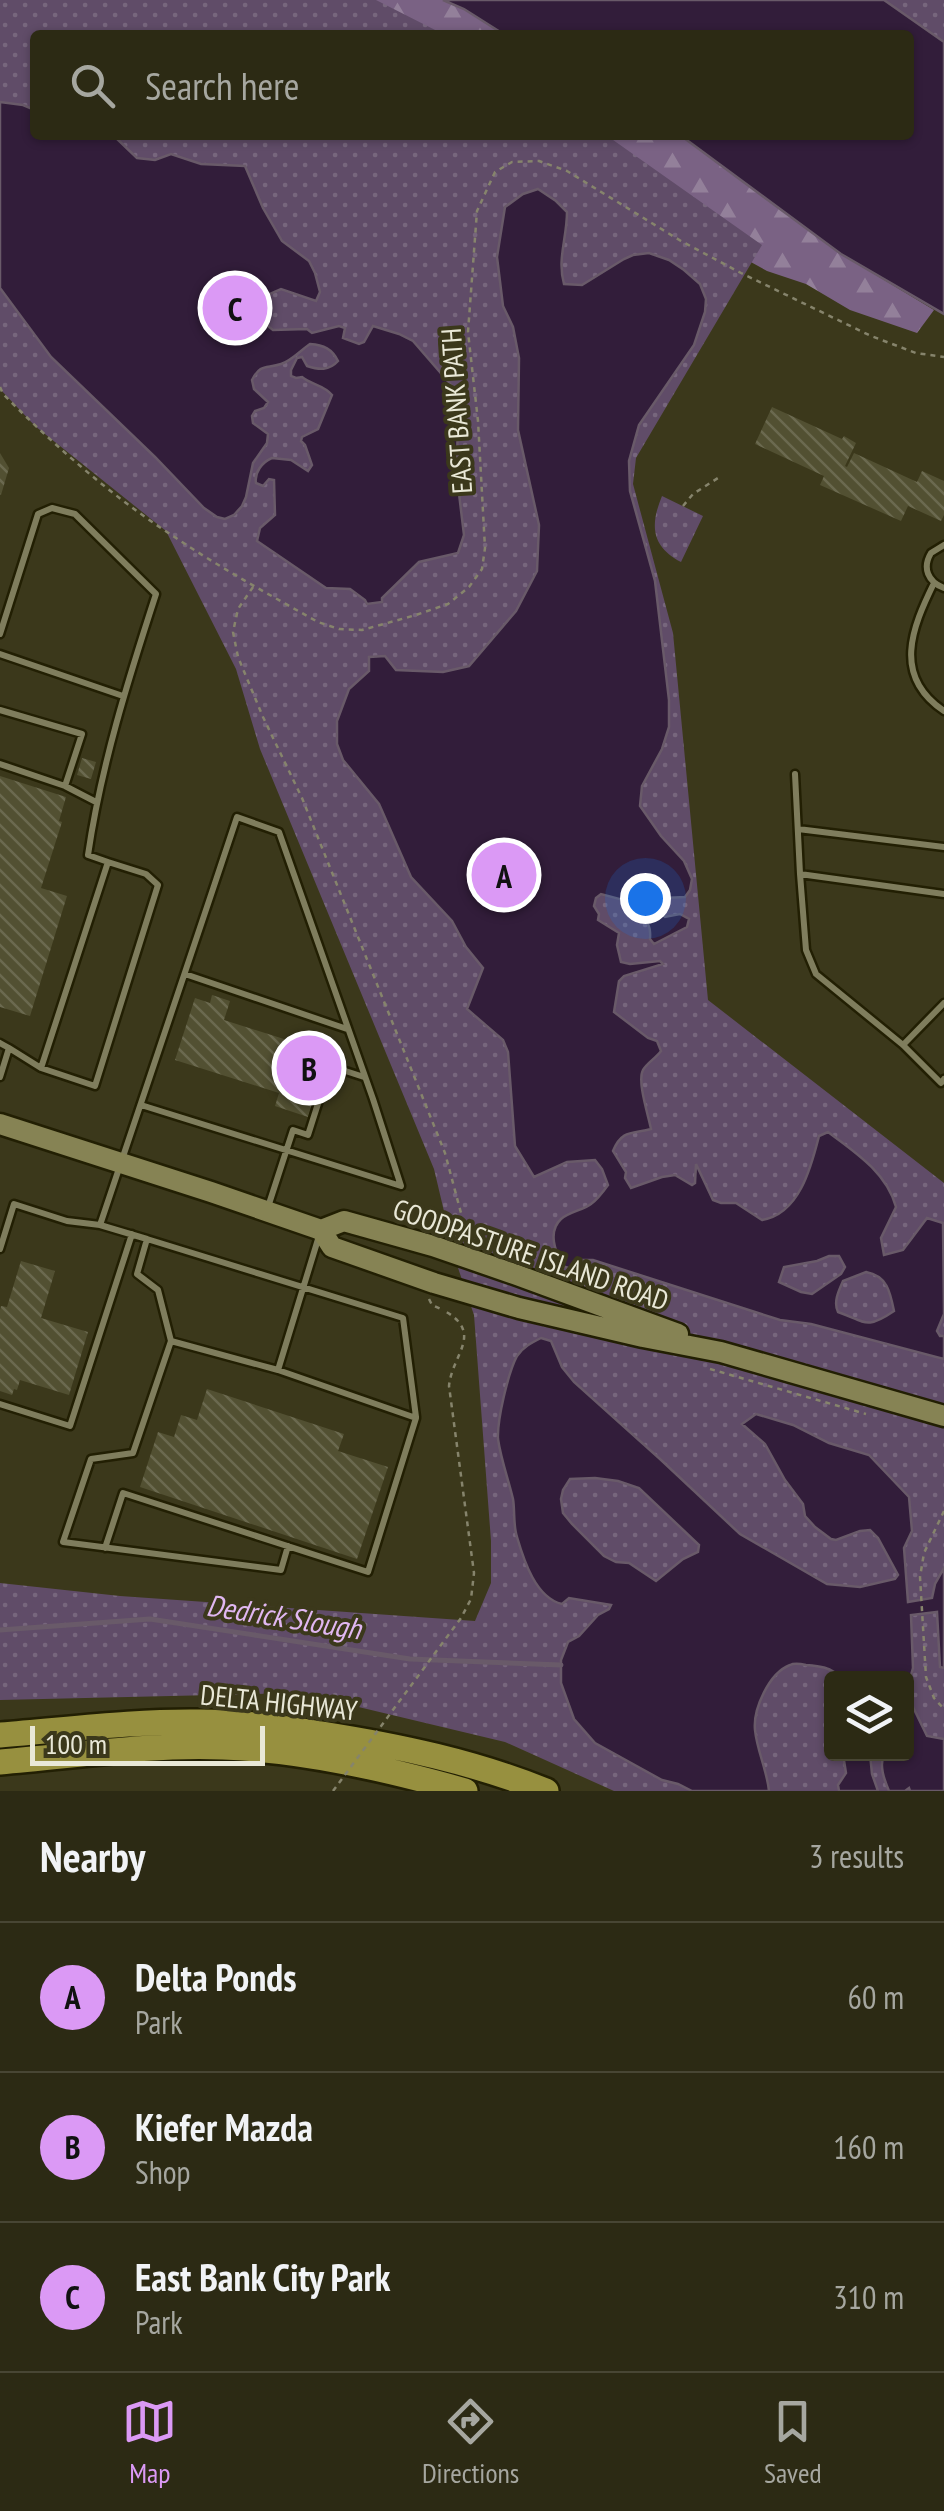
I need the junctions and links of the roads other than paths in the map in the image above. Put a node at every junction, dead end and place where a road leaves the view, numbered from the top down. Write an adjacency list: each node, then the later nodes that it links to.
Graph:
1 (944, 545): 2 (lane)
2 (934, 583): 3 (lane); 8 (lane)
3 (944, 588)
4 (0, 634): 6 (lane)
5 (0, 654): 6 (lane)
6 (123, 696): 12 (lane)
7 (0, 710): 11 (lane)
8 (944, 711)
9 (0, 764): 11 (lane)
10 (795, 774): 13 (lane)
11 (66, 786): 12 (lane)
12 (96, 802): 15 (lane)
13 (798, 829): 14 (lane); 16 (lane)
14 (944, 847)
15 (108, 862): 24 (lane); 24 (lane)
16 (800, 874): 17 (lane); 22 (lane)
17 (944, 894)
18 (185, 974): 20 (lane); 20 (lane); 28 (lane)
19 (944, 1003): 22 (lane)
20 (348, 1029): 26 (lane)
21 (0, 1043): 23 (lane)
22 (904, 1046): 27 (lane)
23 (9, 1048): 24 (lane); 25 (lane)
24 (41, 1068)
25 (0, 1077)
26 (365, 1078): 30 (lane); 30 (lane)
27 (943, 1083)
28 (140, 1105): 30 (lane); 31 (lane)
29 (0, 1124): 31 (main road, GOODPASTURE ISLAND ROAD)
30 (286, 1152): 32 (lane)
31 (121, 1162): 32 (main road, GOODPASTURE ISLAND ROAD); 33 (lane)
32 (267, 1211): 34 (main road, GOODPASTURE ISLAND ROAD)
33 (100, 1224): 35 (lane); 37 (lane)
34 (321, 1230): 38 (lane); 40 (main road, GOODPASTURE ISLAND ROAD); 40 (main road, GOODPASTURE ISLAND ROAD)
35 (132, 1234): 36 (lane); 42 (lane)
36 (147, 1239): 38 (lane); 39 (lane)
37 (0, 1248)
38 (304, 1286): 41 (lane); 44 (lane)
39 (171, 1341): 41 (lane); 46 (lane)
40 (721, 1352): 43 (main road, GOODPASTURE ISLAND ROAD)
41 (278, 1370): 44 (lane)
42 (0, 1404)
43 (944, 1416)
44 (416, 1418): 45 (lane)
45 (288, 1546): 46 (lane); 46 (lane)
46 (105, 1548)
47 (0, 1736): 50 (highway, DELTA HIGHWAY)
48 (0, 1762): 49 (highway, DELTA HIGHWAY)
49 (465, 1791)
50 (546, 1791)

